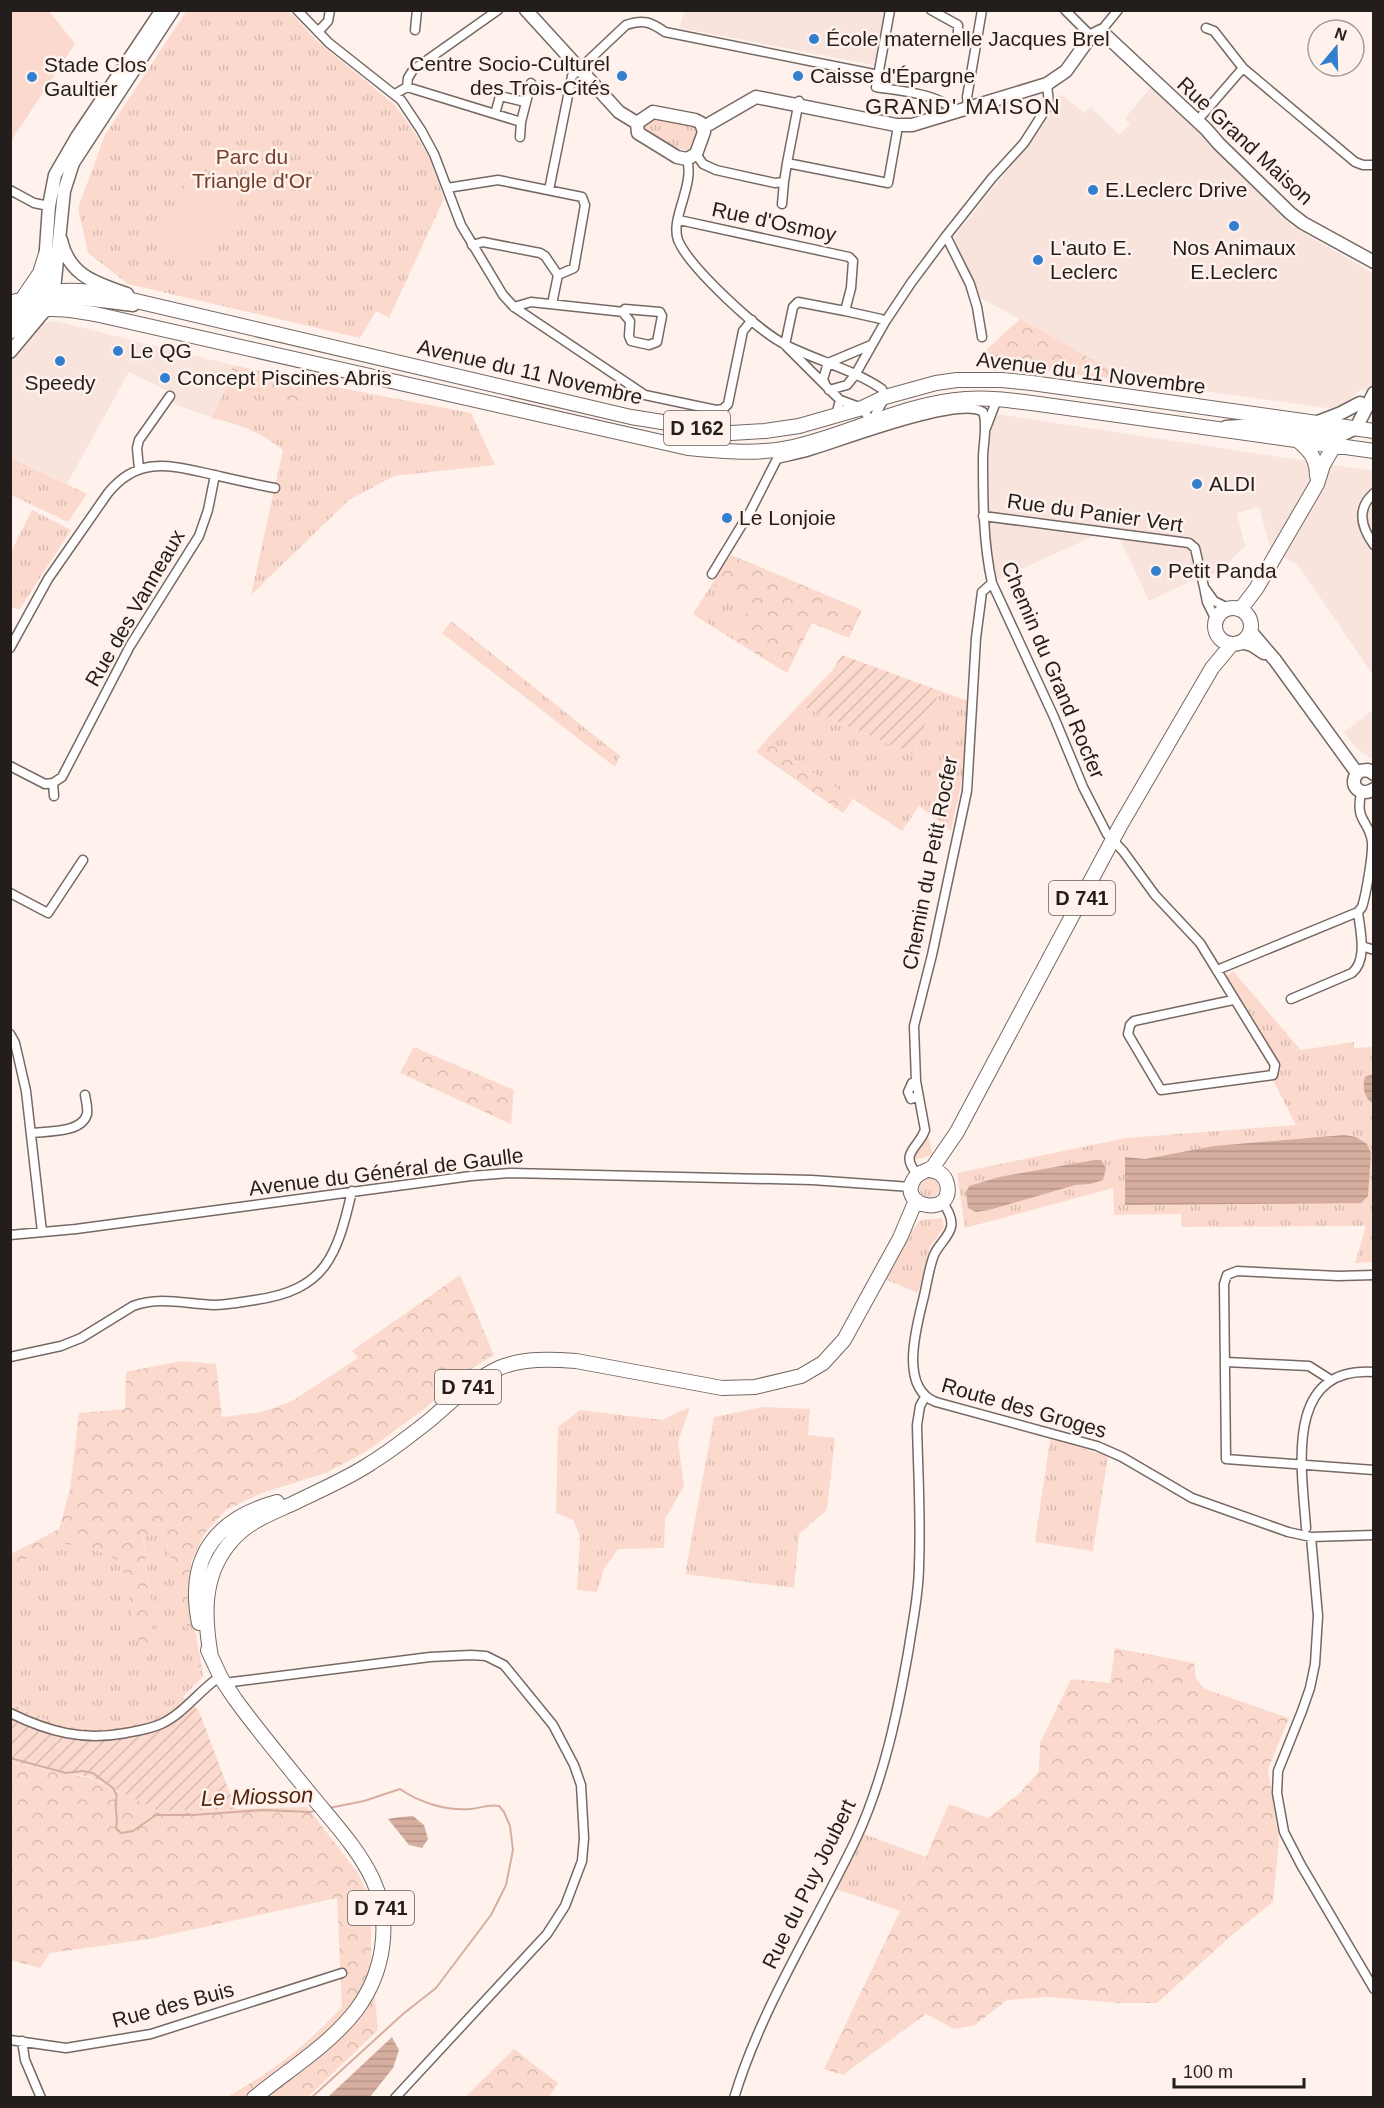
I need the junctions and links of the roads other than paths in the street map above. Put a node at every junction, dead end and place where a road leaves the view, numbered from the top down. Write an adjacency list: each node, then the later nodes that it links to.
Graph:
1 (162, 10): 44 (street)
2 (173, 10): 46 (street)
3 (297, 10): 15 (street)
4 (330, 10): 15 (street)
5 (417, 10): 14 (street)
6 (498, 10): 23 (street)
7 (526, 10): 19 (street)
8 (890, 10): 20 (street)
9 (931, 10): 17 (street)
10 (982, 10): 17 (street)
11 (1065, 10): 16 (street)
12 (1119, 10): 16 (street)
13 (1206, 28): 18 (street)
14 (415, 30)
15 (318, 32): 24 (street)
16 (1096, 34): 22 (street); 30 (street, Rue Grand Maison)
17 (976, 43): 27 (street)
18 (1243, 68): 30 (street); 38 (street)
19 (580, 69): 20 (street); 32 (street); 42 (street)
20 (879, 75): 28 (street)
21 (531, 83): 25 (street)
22 (1047, 84): 27 (street); 47 (street)
23 (407, 87): 24 (street); 29 (street)
24 (395, 94): 40 (street)
25 (525, 102): 29 (street); 31 (street)
26 (799, 103): 33 (street); 34 (street); 37 (street)
27 (968, 109): 28 (street)
28 (954, 113): 33 (street)
29 (495, 114): 31 (street)
30 (1197, 121): 50 (street, Rue Grand Maison)
31 (521, 122): 35 (street)
32 (637, 123): 34 (street); 36 (street)
33 (896, 125): 37 (street)
34 (704, 128): 36 (street)
35 (520, 137)
36 (692, 157): 39 (street); 45 (street, Rue d'Osmoy)
37 (788, 163): 39 (street)
38 (1374, 165)
39 (784, 182): 43 (street)
40 (447, 188): 42 (street); 48 (street)
41 (10, 190): 44 (street)
42 (549, 190): 51 (street)
43 (782, 204)
44 (49, 206): 49 (street)
45 (679, 220): 56 (street, Rue d'Osmoy); 60 (street, Rue d'Osmoy)
46 (60, 236): 52 (street); 55 (street)
47 (946, 236): 61 (street); 63 (street)
48 (472, 245): 51 (street); 54 (street)
49 (46, 254): 52 (street); 52 (main road)
50 (1374, 262)
51 (558, 275): 53 (street)
52 (37, 300): 55 (main road, Avenue du 11 Novembre / D 162); 57 (street); 59 (main road, D 162); 62 (street); 66 (street); 82 (main road, Avenue du 11 Novembre / D 162)
53 (552, 304): 54 (street); 58 (street)
54 (514, 307): 60 (street)
55 (169, 309): 80 (main road, Avenue du 11 Novembre / D 162)
56 (845, 311): 61 (street); 64 (street)
57 (10, 312)
58 (624, 312): 58 (street)
59 (10, 319)
60 (752, 320): 64 (street, Rue d'Osmoy)
61 (885, 322): 65 (street)
62 (10, 333)
63 (982, 337)
64 (784, 345): 67 (street, Rue d'Osmoy); 70 (street, Rue d'Osmoy)
65 (871, 345): 67 (street); 68 (street)
66 (10, 352)
67 (828, 363): 68 (street, Rue d'Osmoy); 70 (street)
68 (855, 375): 70 (street); 73 (street, Rue d'Osmoy)
69 (1374, 387): 77 (street)
70 (828, 389): 76 (street, Rue d'Osmoy)
71 (1374, 393): 74 (street)
72 (170, 396): 90 (street)
73 (885, 397): 78 (main road, Avenue du 11 Novembre / D 162); 81 (main road, Avenue du 11 Novembre / D 162); 82 (street)
74 (1373, 398): 79 (street); 86 (street)
75 (997, 399): 82 (main road, Avenue du 11 Novembre / D 162); 83 (main road, Avenue du 11 Novembre / D 162); 85 (street)
76 (840, 400): 78 (street, Rue d'Osmoy); 80 (street)
77 (1360, 403): 81 (street); 86 (street)
78 (862, 408): 80 (main road, Avenue du 11 Novembre / D 162); 82 (street)
79 (1374, 408)
80 (836, 415)
81 (1314, 423): 86 (main road, Avenue du 11 Novembre / D 162)
82 (874, 425): 85 (street); 97 (street)
83 (1210, 428): 86 (street); 87 (main road, Avenue du 11 Novembre / D 162)
84 (1374, 431): 86 (main road, Avenue du 11 Novembre / D 162)
85 (984, 434): 95 (street, Chemin du Grand Rocfer)
86 (1345, 437): 87 (main road, Avenue du 11 Novembre / D 162); 88 (main road); 89 (main road, Avenue du 11 Novembre / D 162); 92 (main road)
87 (1297, 440): 92 (main road)
88 (1374, 440)
89 (1374, 451)
90 (139, 469): 91 (street); 106 (street)
91 (215, 475): 93 (street); 112 (street, Rue des Vanneaux)
92 (1317, 484): 100 (main road)
93 (275, 488)
94 (1374, 493): 96 (street)
95 (983, 516): 98 (street, Chemin du Grand Rocfer); 99 (street, Rue du Panier Vert)
96 (1374, 545)
97 (712, 574)
98 (992, 583): 115 (street, Chemin du Grand Rocfer); 129 (street, Chemin du Petit Rocfer)
99 (1204, 587): 101 (street); 102 (street, Rue du Panier Vert)
100 (1256, 589): 101 (main road); 103 (main road)
101 (1233, 609): 102 (main road); 103 (main road)
102 (1216, 620): 104 (main road)
103 (1250, 625): 105 (main road); 107 (street)
104 (1219, 638): 105 (main road); 108 (main road, D 741)
105 (1237, 643): 107 (street); 108 (main road, D 741)
106 (10, 648)
107 (1275, 660): 110 (street)
108 (1212, 668): 115 (main road, D 741)
109 (10, 766): 112 (street)
110 (1357, 773): 111 (street); 113 (street)
111 (1374, 774)
112 (53, 783): 114 (street)
113 (1367, 791): 118 (street)
114 (54, 796)
115 (1113, 840): 121 (street, Chemin du Grand Rocfer); 126 (main road, D 741)
116 (83, 860): 117 (street)
117 (10, 893)
118 (1358, 912): 119 (street); 121 (street)
119 (1362, 946): 120 (street); 122 (street)
120 (1374, 950)
121 (1216, 970): 123 (street, Chemin du Grand Rocfer)
122 (1291, 999)
123 (1233, 1000): 123 (street, Chemin du Grand Rocfer)
124 (11, 1035): 127 (street)
125 (86, 1095): 127 (street)
126 (957, 1132): 128 (main road, D 741); 129 (main road, D 741)
127 (31, 1133): 132 (street)
128 (944, 1177): 129 (main road); 131 (main road)
129 (920, 1187): 130 (street, Avenue du Général de Gaulle); 131 (main road); 145 (main road, D 741)
130 (352, 1191): 132 (street, Avenue du Général de Gaulle); 135 (street)
131 (942, 1201): 139 (street, Route des Groges)
132 (42, 1232): 133 (street, Avenue du Général de Gaulle)
133 (10, 1235)
134 (1374, 1275): 136 (street)
135 (10, 1358)
136 (1226, 1362): 138 (street); 140 (street)
137 (1374, 1372): 138 (street)
138 (1331, 1380): 140 (street)
139 (925, 1397): 144 (street, Route des Groges); 154 (street, Rue du Puy Joubert)
140 (1302, 1465): 141 (street); 142 (street)
141 (1374, 1470)
142 (1306, 1528)
143 (1374, 1535): 144 (street, Route des Groges)
144 (1311, 1537): 148 (street)
145 (223, 1680): 146 (street); 152 (main road, D 741); 153 (street)
146 (10, 1713)
147 (342, 1973): 150 (street, Rue des Buis)
148 (1374, 1989)
149 (10, 2040): 150 (street, Rue des Buis)
150 (22, 2041): 151 (street)
151 (41, 2097)
152 (254, 2097)
153 (396, 2097)
154 (734, 2097)

